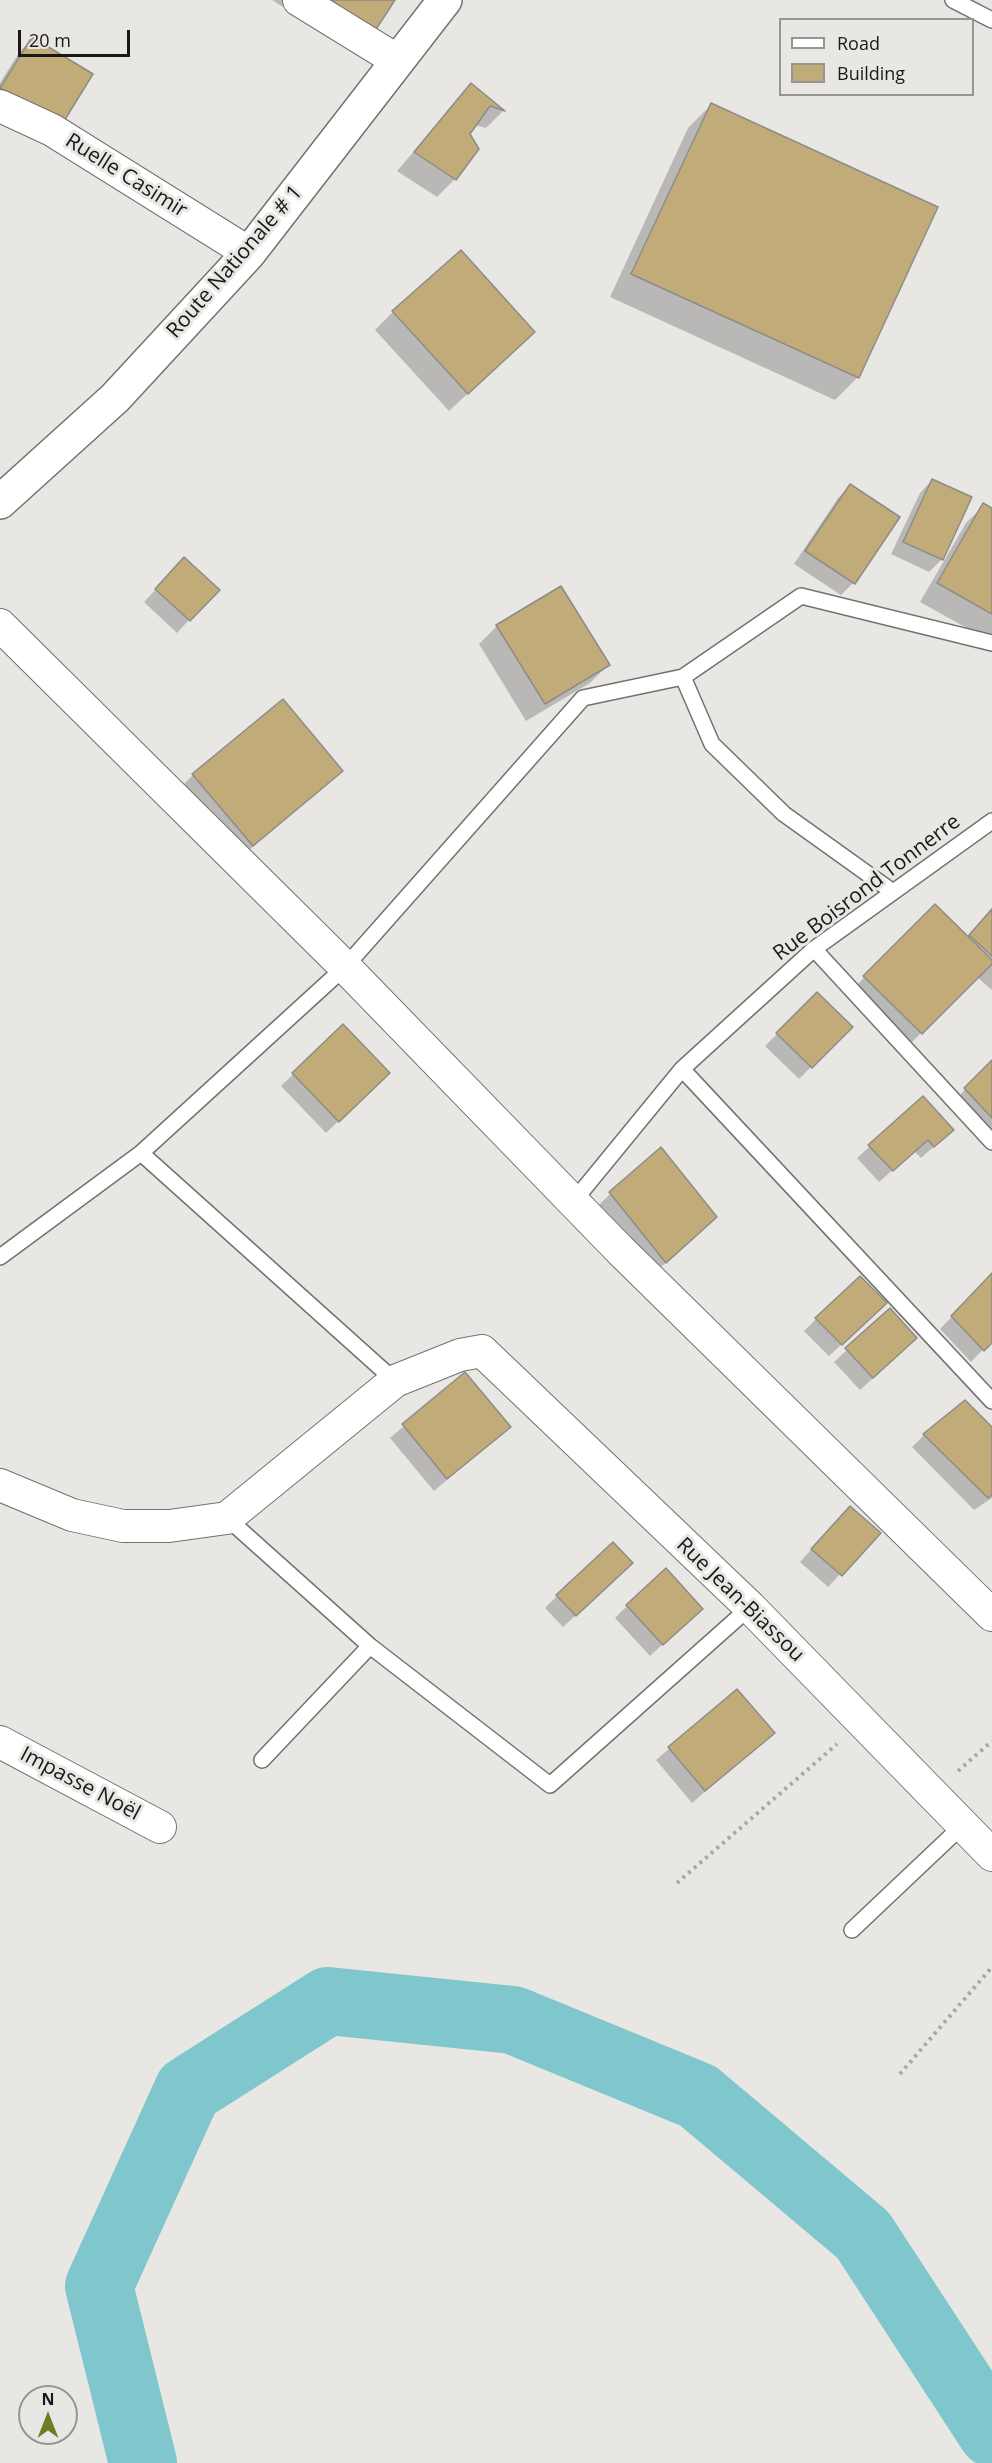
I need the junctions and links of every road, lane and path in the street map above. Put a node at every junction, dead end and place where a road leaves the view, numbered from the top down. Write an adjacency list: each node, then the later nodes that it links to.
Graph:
1 (300, 0): 5 (street)
2 (445, 0): 5 (main road, Route Nationale # 1)
3 (953, 0): 4 (lane)
4 (992, 20)
5 (398, 61): 7 (main road, Route Nationale # 1)
6 (0, 106): 7 (street, Ruelle Casimir)
7 (249, 253): 8 (main road, Route Nationale # 1)
8 (0, 502)
9 (0, 625): 15 (street)
10 (992, 643): 11 (lane)
11 (683, 676): 13 (lane); 15 (lane)
12 (992, 821): 13 (lane, Rue Boisrond Tonnerre)
13 (893, 891): 14 (lane, Rue Boisrond Tonnerre)
14 (814, 949): 16 (lane, Rue Boisrond Tonnerre); 17 (lane)
15 (345, 967): 18 (lane); 19 (street)
16 (682, 1069): 19 (lane, Rue Boisrond Tonnerre); 22 (lane)
17 (992, 1142)
18 (141, 1154): 20 (lane); 21 (lane)
19 (573, 1202): 26 (street)
20 (0, 1257)
21 (395, 1381): 24 (street); 25 (street, Rue Jean-Biassou)
22 (992, 1401)
23 (0, 1485): 24 (street)
24 (227, 1518): 27 (lane)
25 (750, 1607): 27 (lane); 28 (street, Rue Jean-Biassou)
26 (992, 1615)
27 (370, 1646): 31 (lane)
28 (862, 1721): 32 (street, Rue Jean-Biassou); 36 (path)
29 (992, 1741): 32 (path)
30 (0, 1742): 34 (street, Impasse Noël)
31 (262, 1760)
32 (933, 1794): 33 (street, Rue Jean-Biassou)
33 (963, 1825): 35 (street, Rue Jean-Biassou); 37 (lane)
34 (160, 1827)
35 (992, 1855)
36 (677, 1883)
37 (852, 1930)
38 (992, 1967): 39 (path)
39 (900, 2074)

